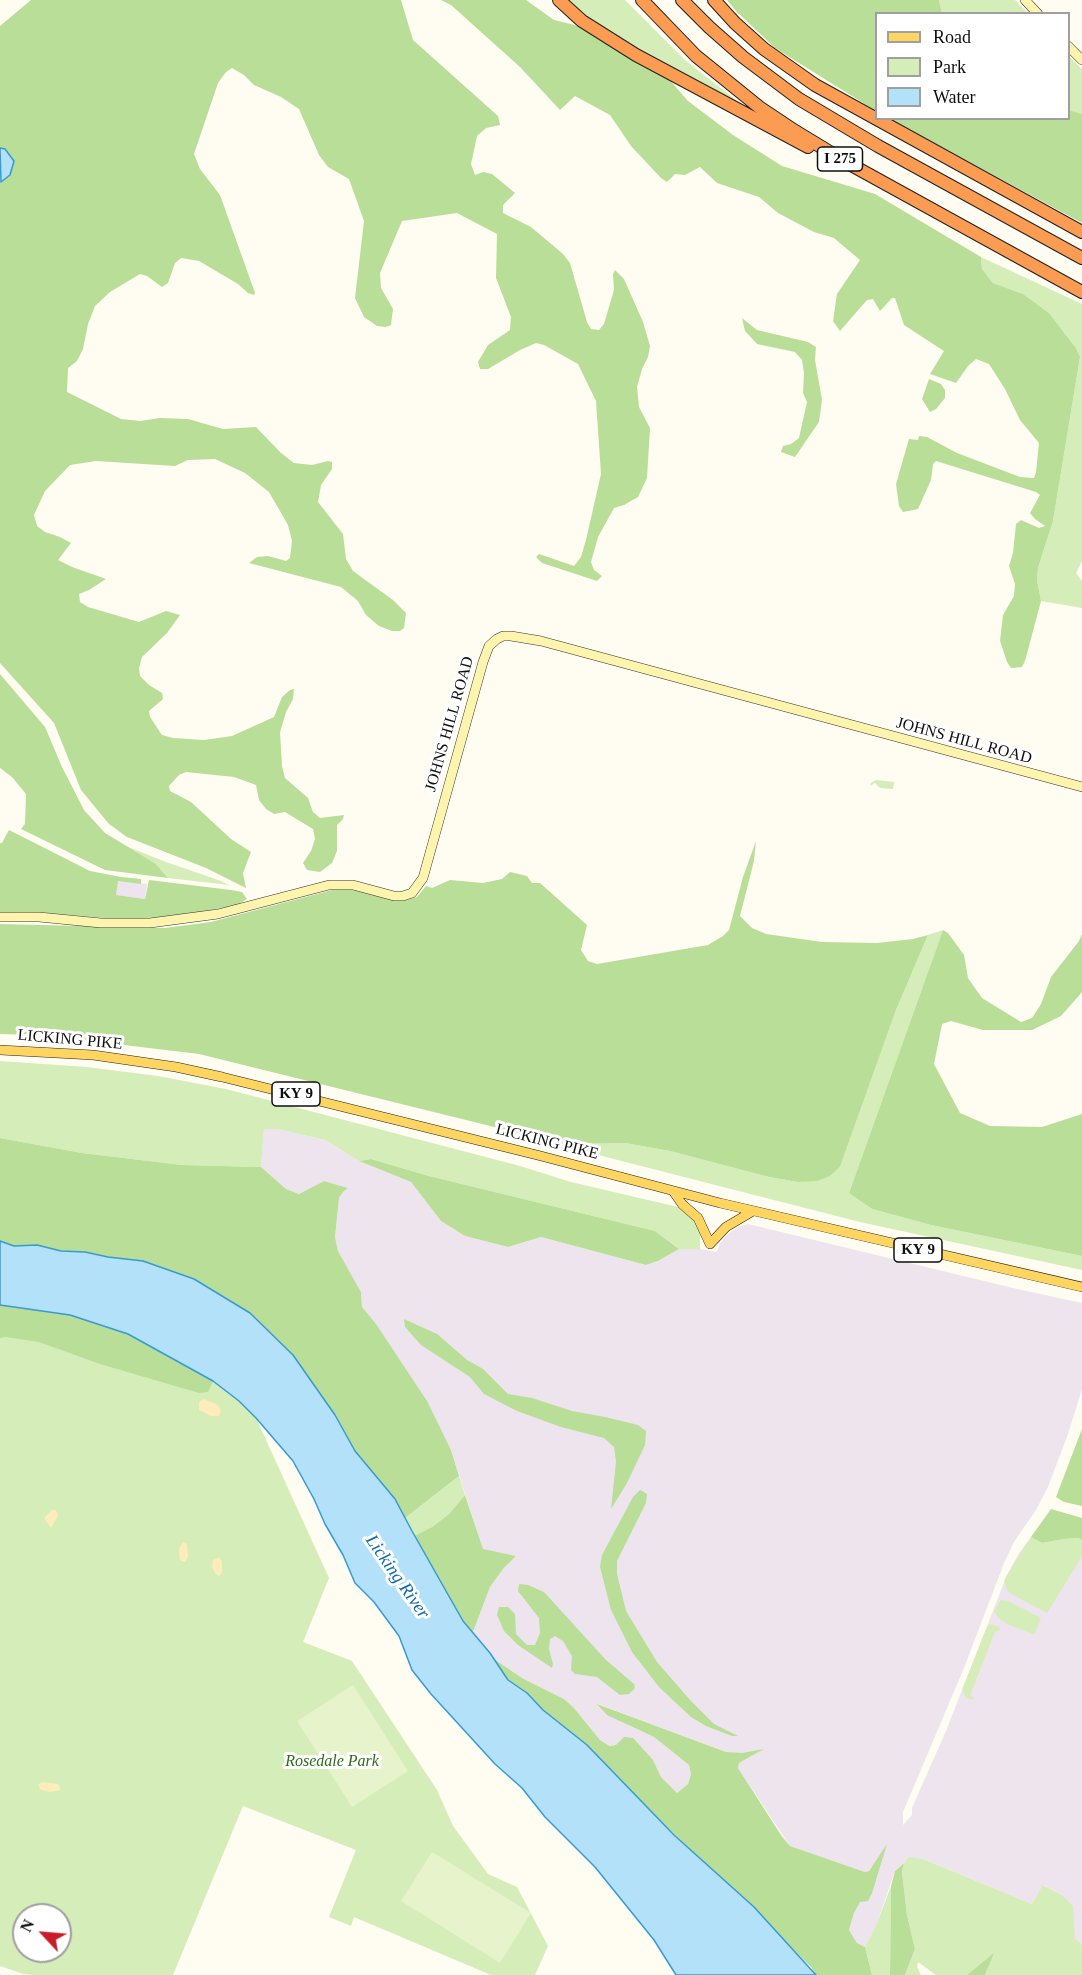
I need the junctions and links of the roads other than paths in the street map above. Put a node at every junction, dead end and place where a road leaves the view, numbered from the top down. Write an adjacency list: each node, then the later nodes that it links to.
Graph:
1 (559, 0): 11 (highway)
2 (642, 0): 11 (highway, I 275)
3 (682, 0): 13 (highway, I 275)
4 (714, 0): 9 (highway)
5 (1024, 0): 6 (main road)
6 (1036, 12)
7 (1070, 48): 8 (main road)
8 (1082, 60)
9 (875, 117)
10 (880, 120): 12 (highway)
11 (846, 162): 14 (highway, I 275)
12 (1082, 232)
13 (1082, 258)
14 (1082, 292)
15 (1082, 787): 16 (main road, JOHNS HILL ROAD)
16 (0, 917)
17 (0, 1050): 18 (main road, LICKING PIKE / KY 9)
18 (674, 1191): 19 (main road, LICKING PIKE / KY 9); 19 (main road)
19 (753, 1211): 20 (main road, LICKING PIKE / KY 9)
20 (1082, 1287)

